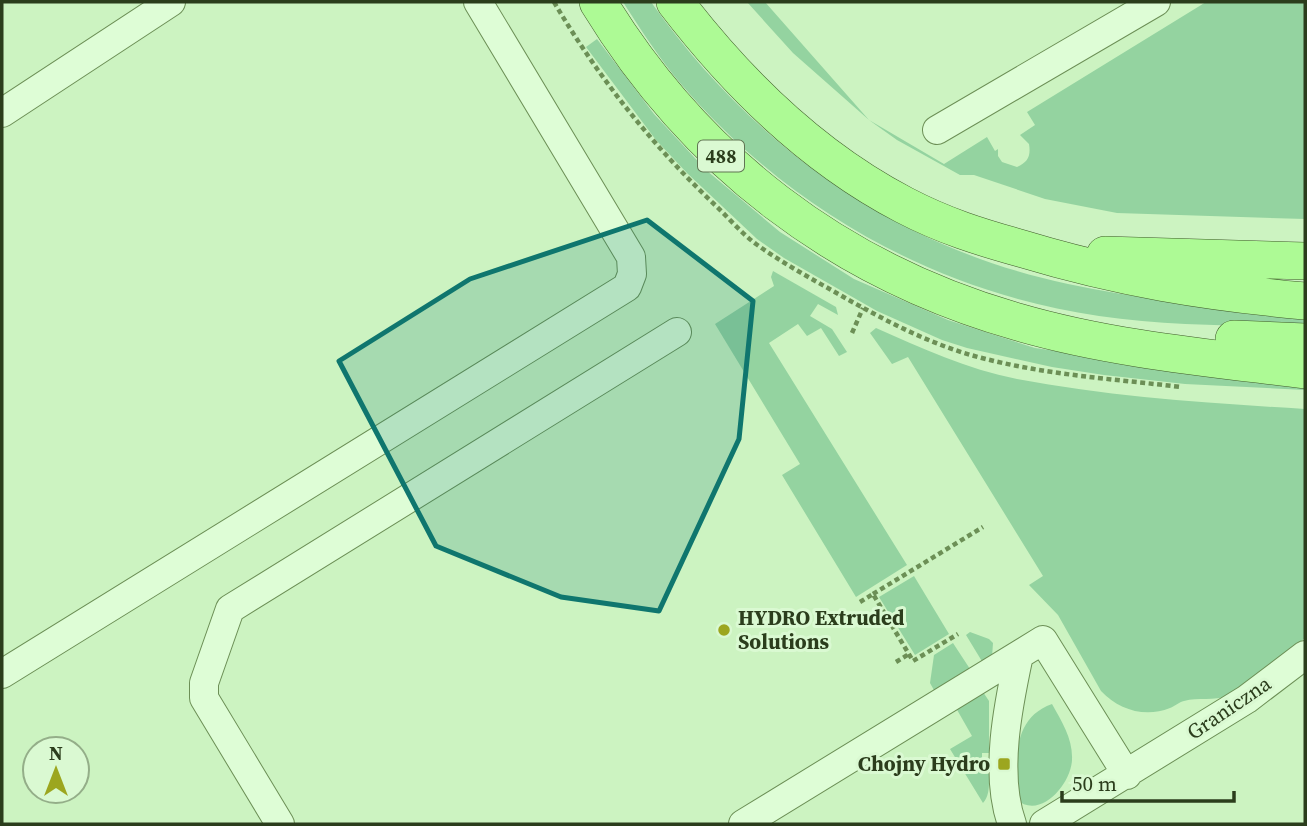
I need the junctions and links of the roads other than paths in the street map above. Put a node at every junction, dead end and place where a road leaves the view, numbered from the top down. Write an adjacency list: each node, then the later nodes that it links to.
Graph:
1 (171, 2): 6 (street)
2 (478, 2): 17 (street)
3 (598, 2): 12 (main road, 488)
4 (675, 2): 8 (main road)
5 (1156, 2): 7 (street)
6 (2, 113)
7 (937, 130)
8 (993, 240): 9 (main road); 10 (main road)
9 (1305, 261)
10 (1305, 301)
11 (677, 332): 19 (street)
12 (1100, 340): 13 (main road); 14 (main road, 488)
13 (1305, 342)
14 (1305, 370)
15 (1019, 655): 18 (street); 20 (street); 21 (street)
16 (1305, 655): 18 (street, Graniczna)
17 (2, 674)
18 (1126, 775): 22 (street, Graniczna)
19 (279, 824)
20 (743, 824)
21 (1012, 824)
22 (1044, 824)

